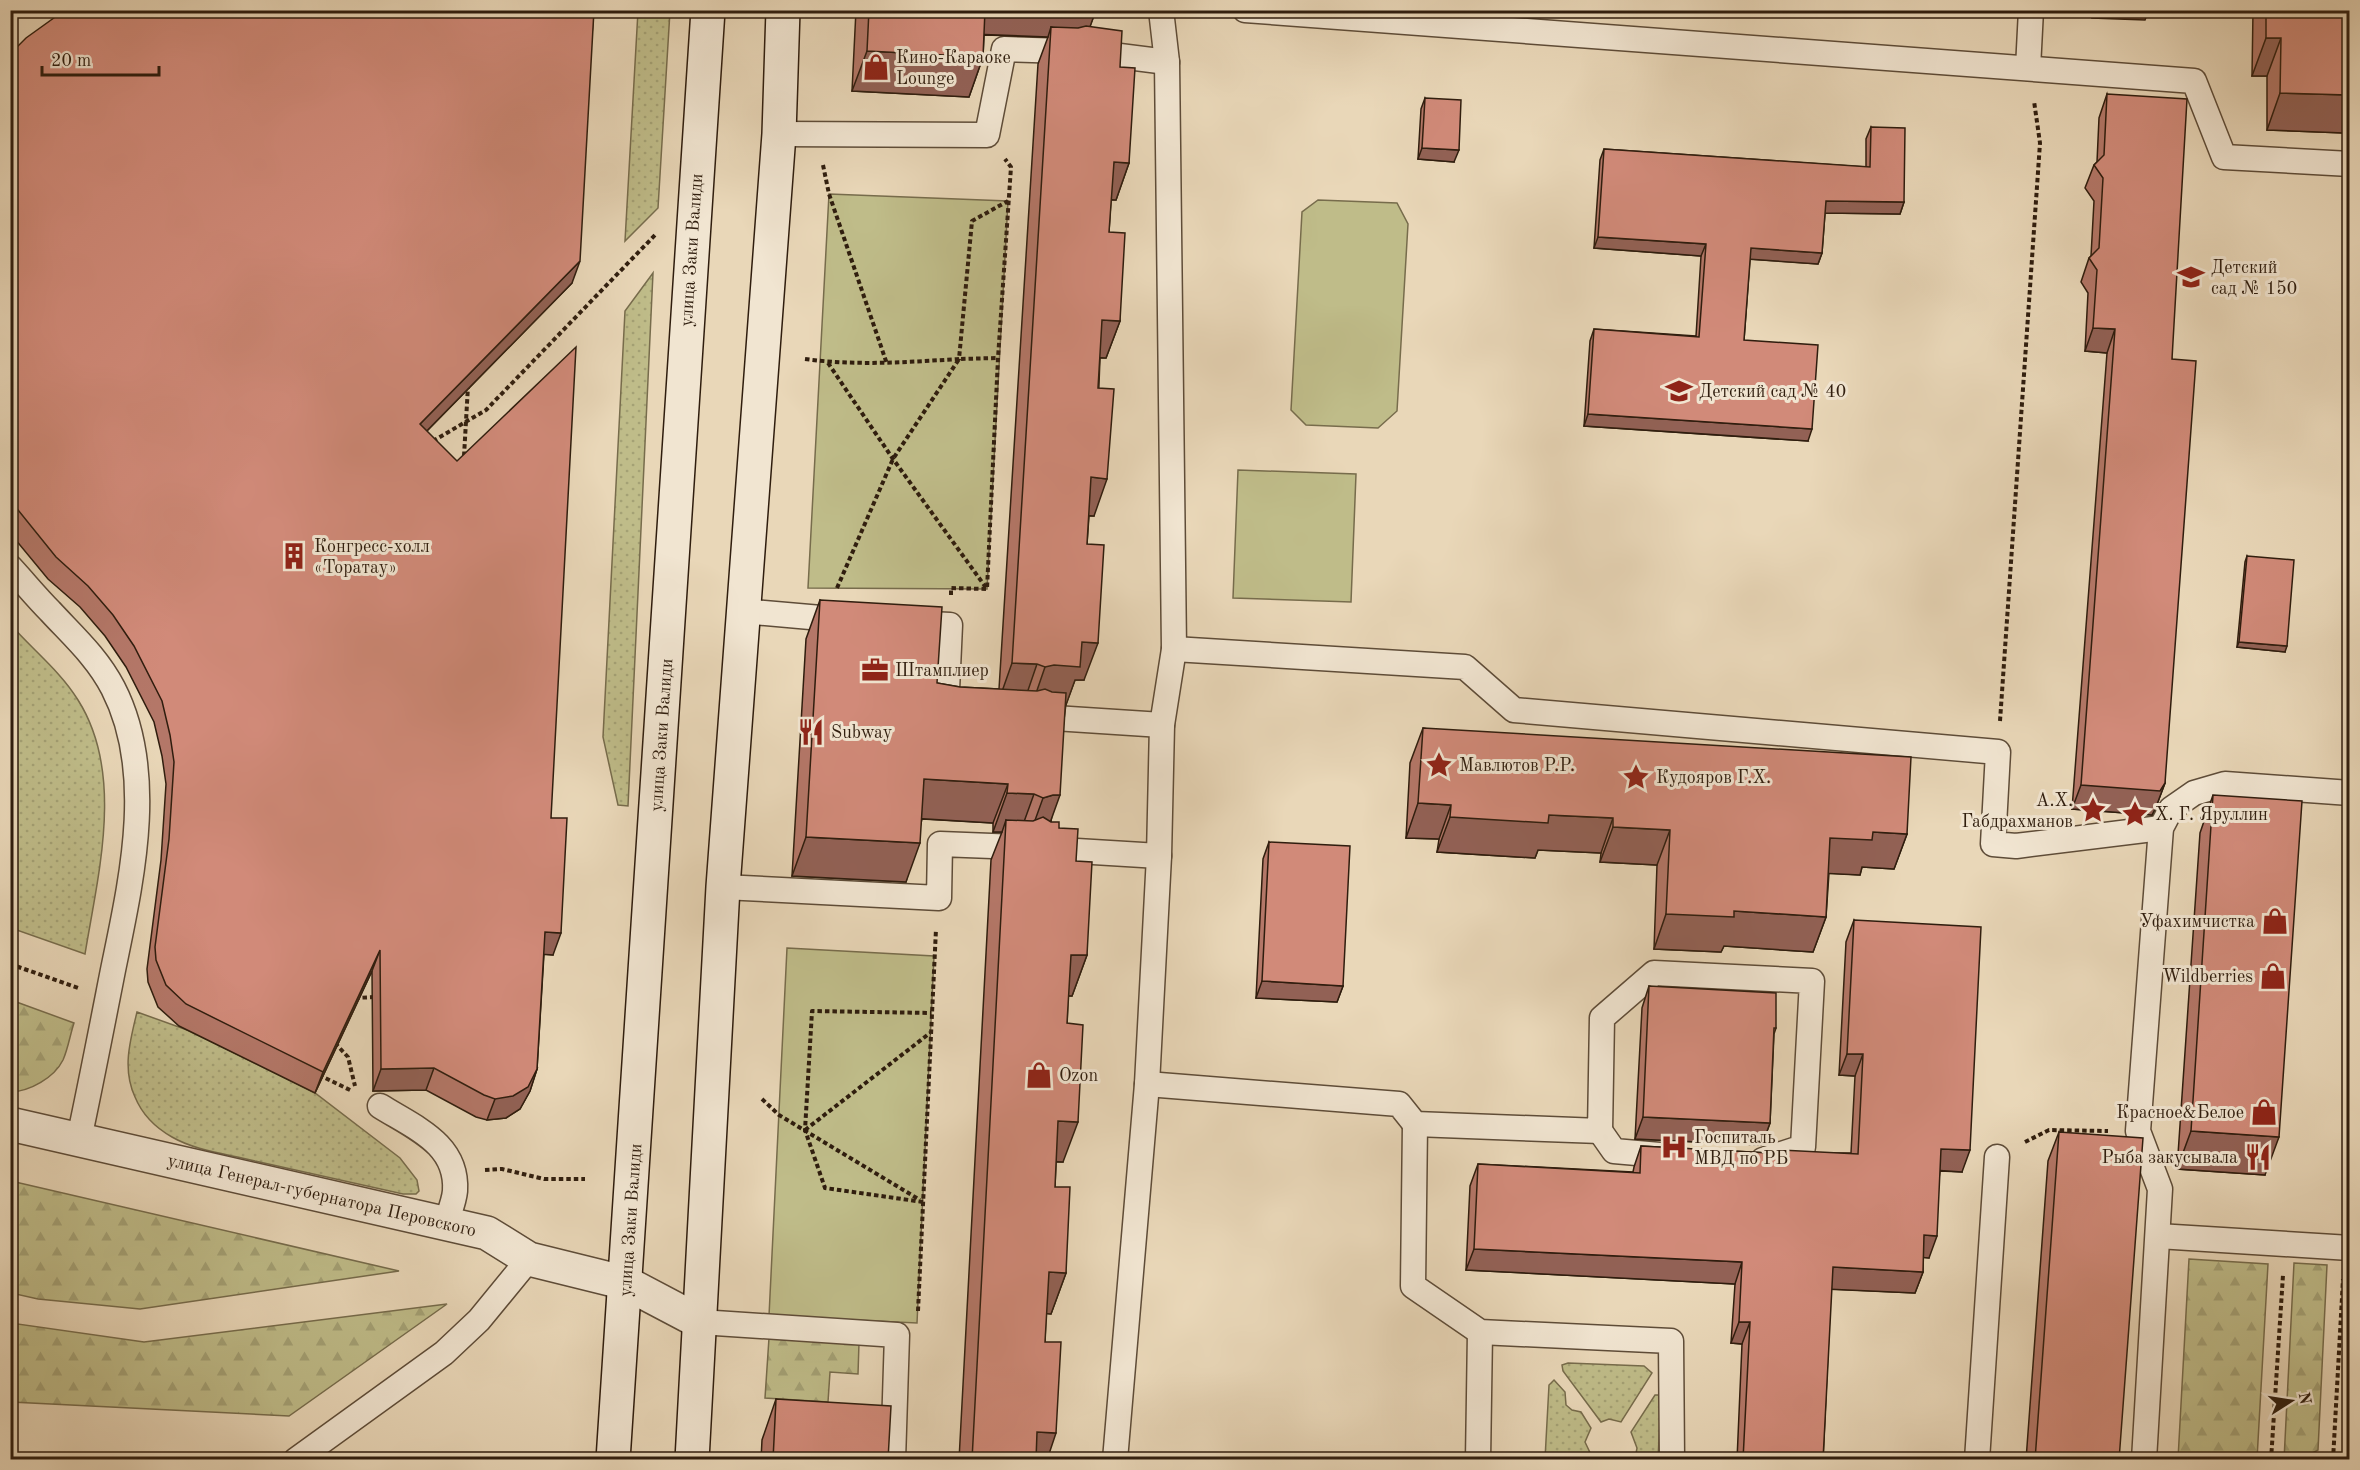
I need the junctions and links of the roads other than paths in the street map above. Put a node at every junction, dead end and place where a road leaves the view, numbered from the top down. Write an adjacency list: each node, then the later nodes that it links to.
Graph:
1 (708, 10): 33 (main road, улица Заки Валиди)
2 (783, 10): 8 (main road)
3 (1161, 10): 6 (lane)
4 (1245, 10): 7 (lane)
5 (2031, 10): 7 (lane)
6 (1167, 62): 8 (lane); 12 (lane)
7 (2028, 68): 9 (lane)
8 (779, 134): 11 (main road)
9 (2349, 164)
10 (10, 567): 25 (lane)
11 (742, 611): 13 (lane); 19 (main road)
12 (1174, 649): 15 (lane); 17 (lane)
13 (979, 714)
14 (1025, 716): 15 (lane)
15 (1162, 725): 18 (lane)
16 (2349, 793): 17 (lane)
17 (2161, 828): 30 (lane)
18 (1159, 856): 19 (lane); 20 (lane)
19 (723, 887): 34 (main road)
20 (1147, 1084): 23 (lane); 40 (lane)
21 (380, 1106): 29 (lane)
22 (10, 1124): 25 (main road, улица Генерал-губернатора Перовского)
23 (1415, 1124): 24 (lane); 35 (lane)
24 (1600, 1131): 27 (lane); 28 (lane)
25 (79, 1139): 29 (main road, улица Генерал-губернатора Перовского)
26 (1996, 1157): 43 (lane)
27 (1692, 1158)
28 (1738, 1159)
29 (446, 1223): 32 (main road, улица Генерал-губернатора Перовского)
30 (2158, 1236): 31 (lane); 44 (lane)
31 (2347, 1247)
32 (530, 1259): 33 (main road, улица Генерал-губернатора Перовского); 36 (lane)
33 (626, 1283): 34 (main road, улица Генерал-губернатора Перовского); 37 (main road, улица Заки Валиди)
34 (700, 1322): 38 (main road); 39 (lane)
35 (1480, 1332): 41 (lane); 42 (lane)
36 (297, 1460)
37 (613, 1460)
38 (692, 1460)
39 (893, 1460)
40 (1115, 1460)
41 (1478, 1460)
42 (1672, 1460)
43 (1977, 1460)
44 (2144, 1460)

